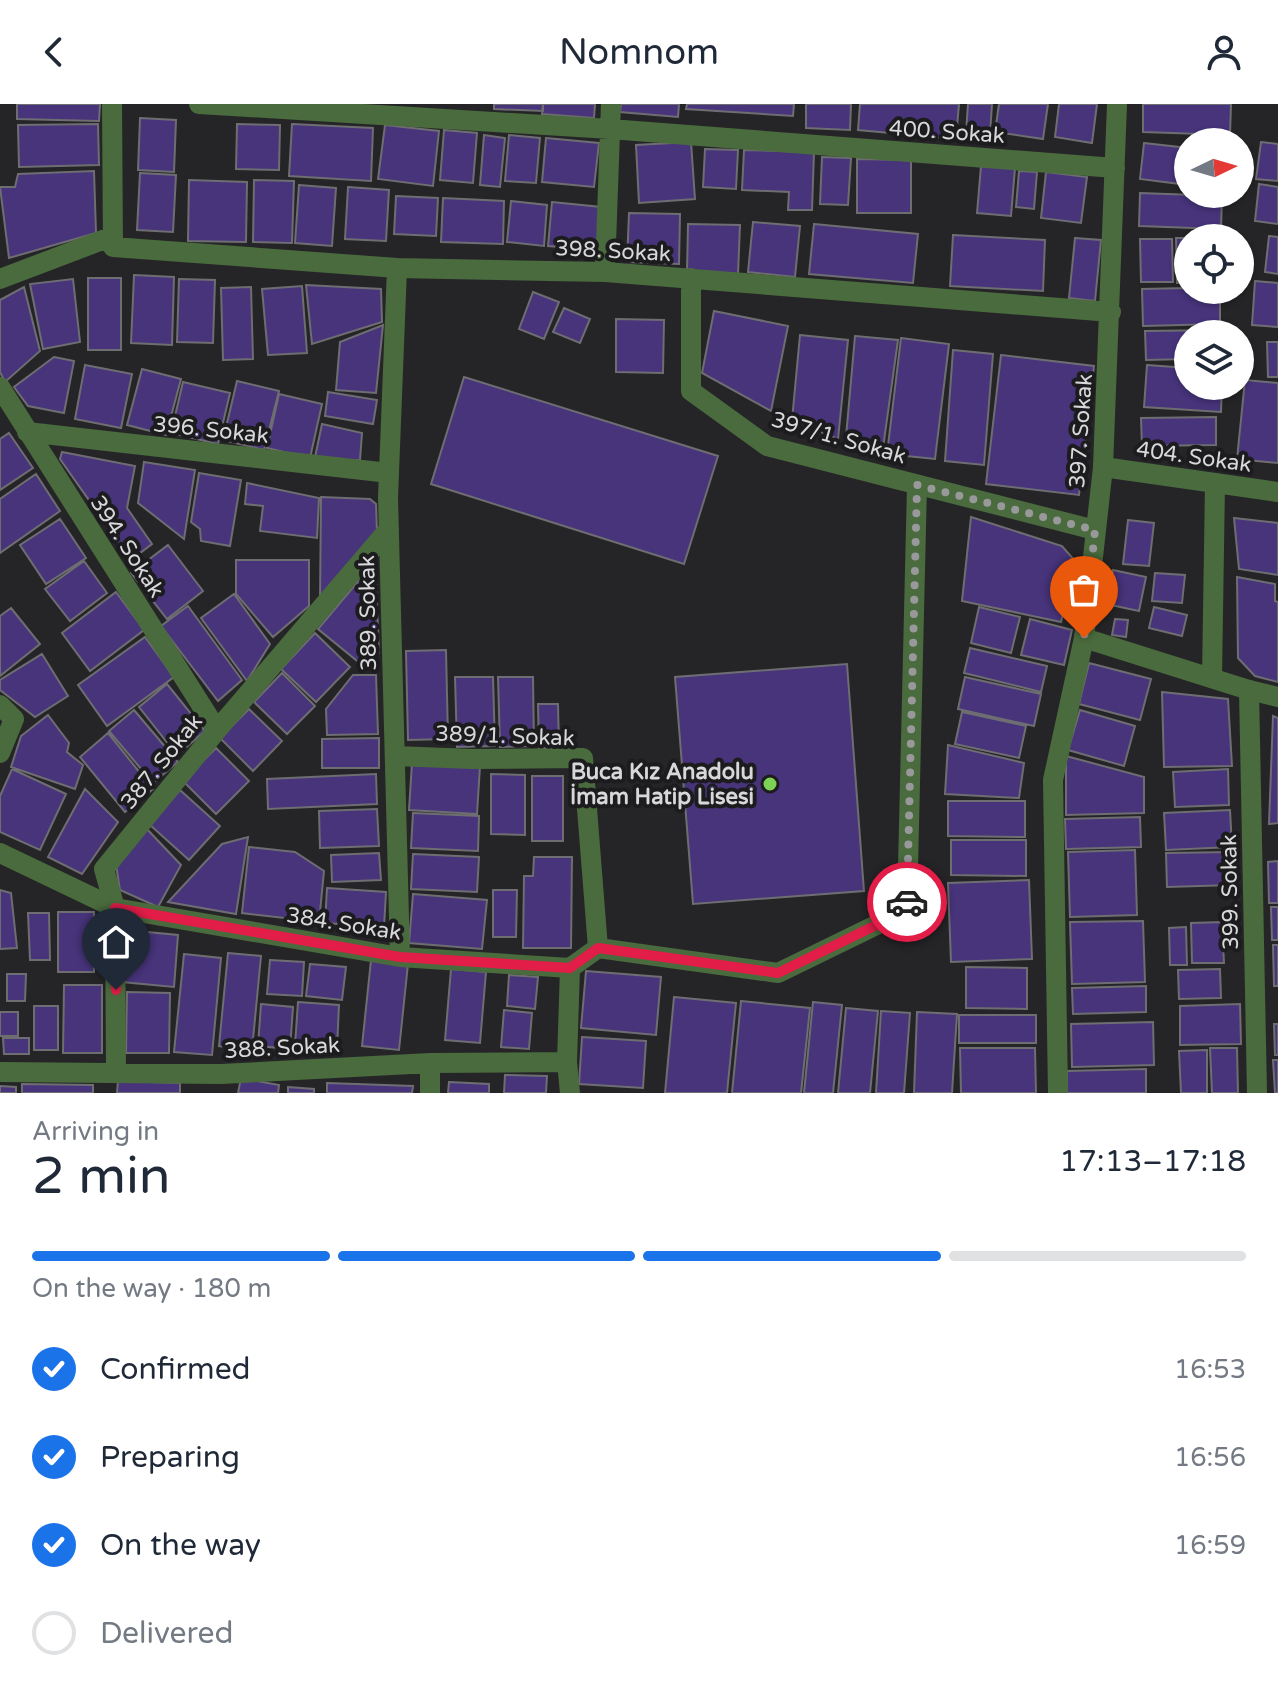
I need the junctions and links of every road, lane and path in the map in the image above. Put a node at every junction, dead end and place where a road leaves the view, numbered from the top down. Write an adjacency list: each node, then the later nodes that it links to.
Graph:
1 (112, 104): 7 (street)
2 (199, 104): 5 (street, 400. Sokak)
3 (611, 104): 5 (street)
4 (1117, 104): 6 (street, 397. Sokak)
5 (610, 129): 6 (street, 400. Sokak); 9 (street)
6 (1115, 168): 12 (street, 397. Sokak)
7 (113, 242): 8 (street, 398. Sokak); 11 (street)
8 (397, 268): 9 (street, 398. Sokak); 16 (street, 389. Sokak)
9 (605, 272): 10 (street, 398. Sokak)
10 (691, 278): 12 (street, 398. Sokak); 18 (street, 397/1. Sokak)
11 (0, 279)
12 (1111, 312): 15 (street, 397. Sokak)
13 (0, 387): 14 (street, 394. Sokak)
14 (27, 432): 16 (street, 396. Sokak); 27 (street, 394. Sokak)
15 (1103, 467): 17 (street, 404. Sokak); 21 (street, 397. Sokak)
16 (389, 473): 20 (street, 389. Sokak)
17 (1215, 483): 19 (street, 404. Sokak); 23 (street)
18 (917, 485): 21 (street, 397/1. Sokak); 32 (street)
19 (1278, 492)
20 (389, 529): 27 (street, 387. Sokak); 29 (street, 389. Sokak)
21 (1095, 530): 22 (street, 397. Sokak)
22 (1084, 638): 23 (street); 42 (street, 397. Sokak)
23 (1212, 678): 24 (street)
24 (1249, 690): 25 (street); 43 (street, 399. Sokak)
25 (1278, 697)
26 (0, 705): 28 (street)
27 (217, 730): 31 (street, 387. Sokak)
28 (0, 753)
29 (395, 756): 32 (street, 389/1. Sokak); 33 (street, 389. Sokak)
30 (0, 853): 31 (street, 384. Sokak)
31 (115, 908): 33 (street, 384. Sokak); 38 (street, 387. Sokak)
32 (598, 948): 34 (street)
33 (400, 957): 34 (street, 384. Sokak)
34 (570, 968): 35 (street)
35 (567, 1062): 36 (street, 388. Sokak); 41 (street)
36 (430, 1063): 39 (street, 388. Sokak); 40 (street)
37 (0, 1072): 38 (street, 388. Sokak)
38 (116, 1072): 39 (street, 388. Sokak)
39 (221, 1084)
40 (430, 1093)
41 (570, 1093)
42 (1058, 1093)
43 (1257, 1093)

